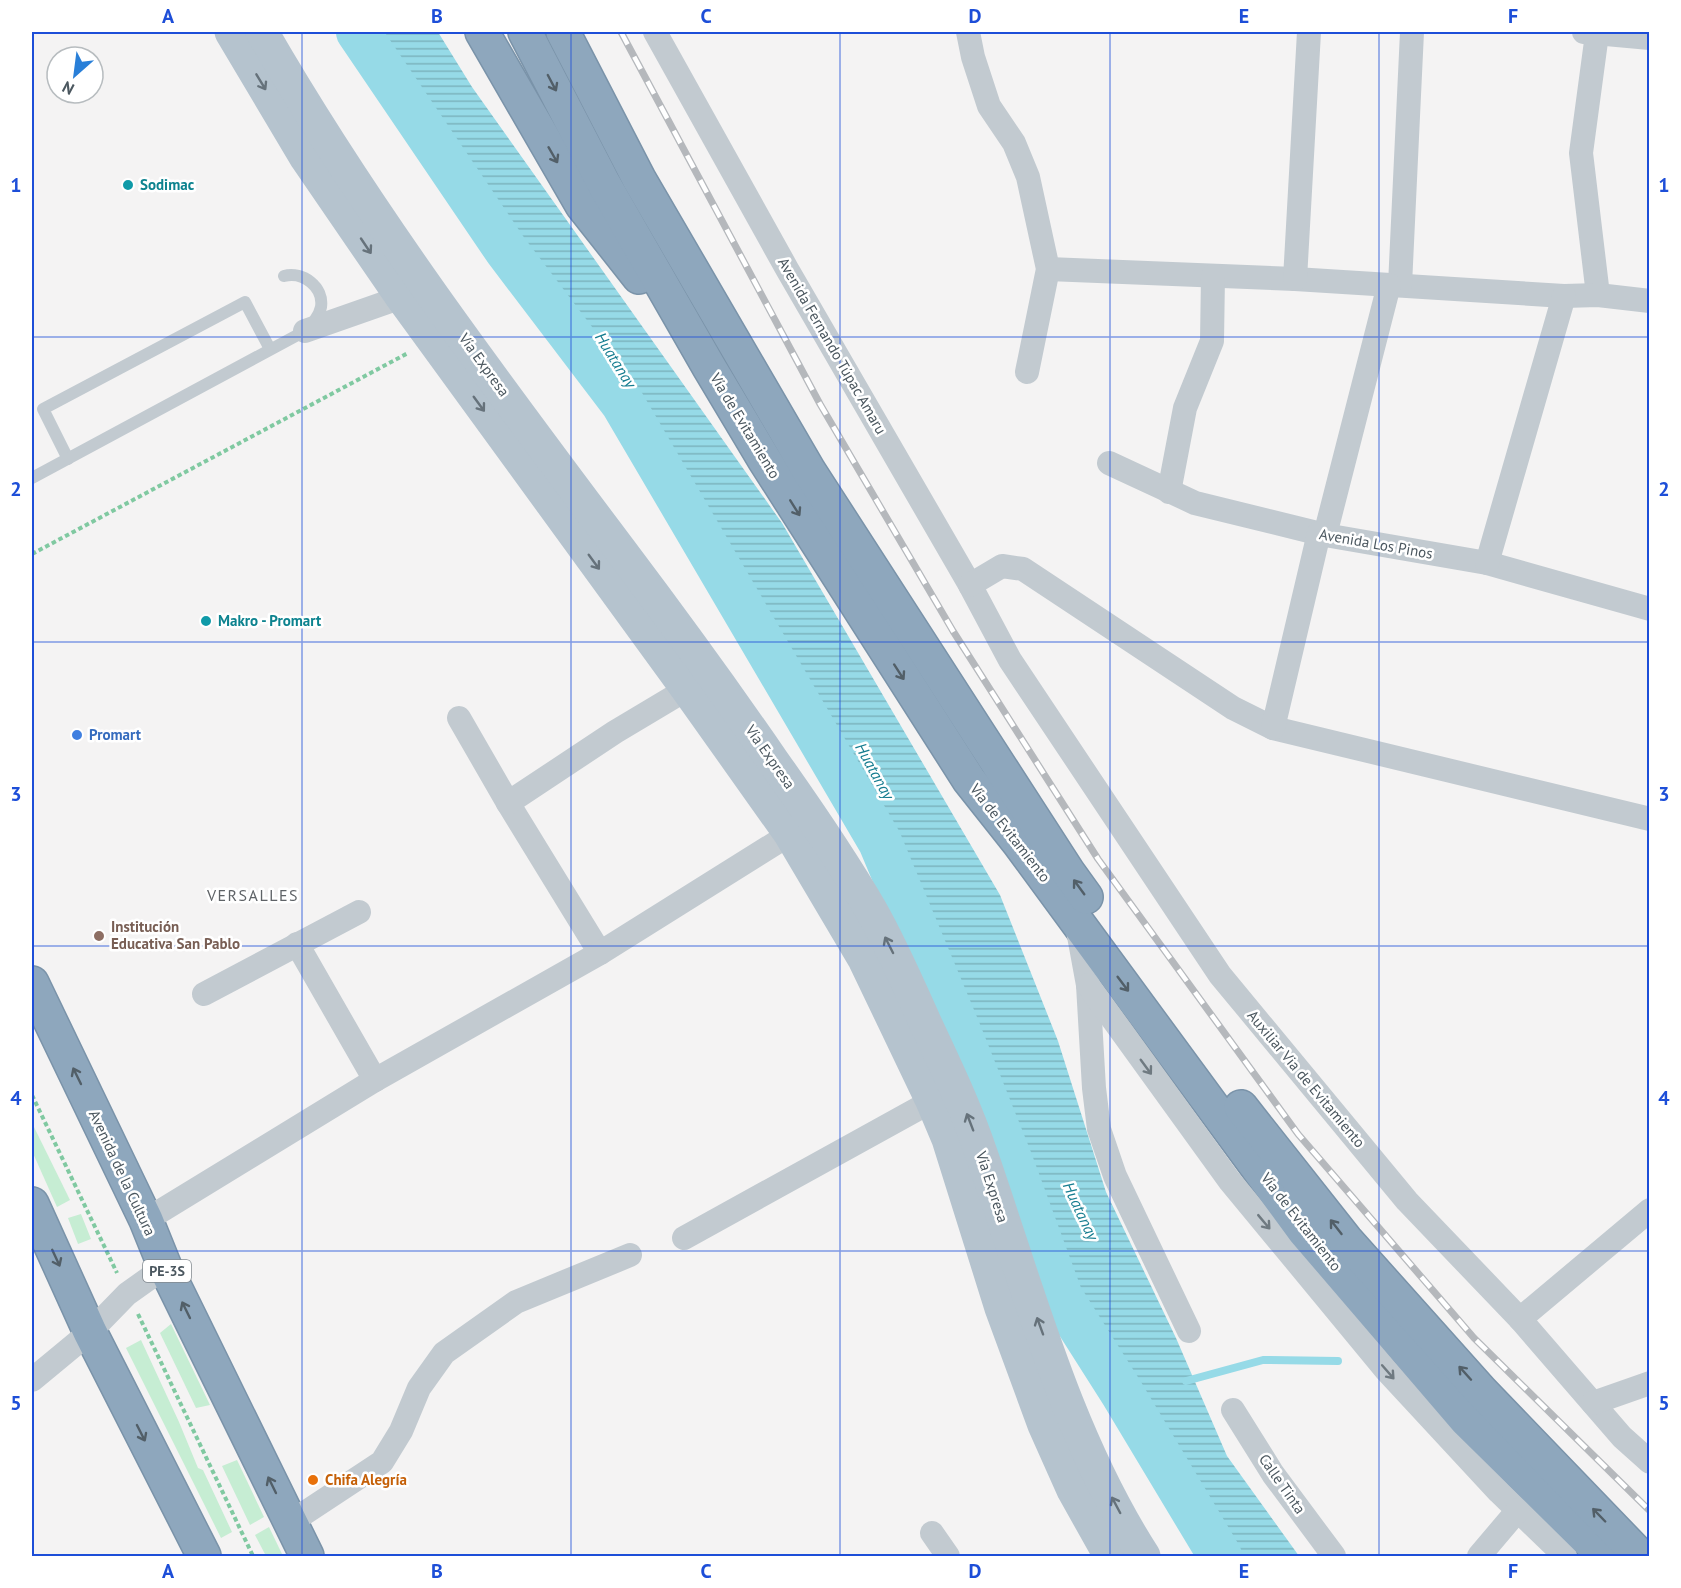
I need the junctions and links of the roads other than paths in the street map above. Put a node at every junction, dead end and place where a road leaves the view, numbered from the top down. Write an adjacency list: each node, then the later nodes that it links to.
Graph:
1 (231, 32): 19 (main road, Vía Expresa, one-way to 19)
2 (262, 32): 73 (main road, Vía Expresa, one-way to 2)
3 (482, 32): 23 (highway, one-way to 23)
4 (525, 32): 23 (highway, Vía de Evitamiento, one-way to 23)
5 (563, 32): 78 (highway, Vía de Evitamiento, one-way to 5)
6 (655, 32): 31 (street, Avenida Fernando Túpac Amaru)
7 (968, 32): 12 (street)
8 (1309, 32): 15 (street)
9 (1412, 32): 16 (street)
10 (1590, 33): 11 (street); 17 (street)
11 (1650, 38)
12 (1048, 269): 14 (street); 24 (street)
13 (284, 276): 21 (lane)
14 (1213, 276): 15 (street); 28 (street)
15 (1295, 279): 16 (street)
16 (1394, 285): 18 (street); 29 (street)
17 (1598, 295): 18 (street); 20 (street)
18 (1564, 296): 30 (street)
19 (402, 297): 21 (street); 34 (main road, Vía Expresa, one-way to 34)
20 (1650, 300)
21 (305, 331): 22 (lane)
22 (270, 349): 25 (lane); 25 (lane)
23 (709, 366): 41 (highway, Vía de Evitamiento, one-way to 41)
24 (1027, 372)
25 (68, 459): 27 (lane)
26 (1109, 463): 28 (street, Avenida Los Pinos)
27 (32, 478)
28 (1169, 492): 29 (street, Avenida Los Pinos)
29 (1322, 534): 30 (street, Avenida Los Pinos); 36 (street)
30 (1486, 564): 32 (street, Avenida Los Pinos)
31 (970, 585): 33 (street, Avenida Fernando Túpac Amaru); 36 (street)
32 (1650, 609)
33 (1010, 660): 56 (street, Auxiliar Via de Evitamiento)
34 (687, 689): 37 (street); 39 (main road, Vía Expresa)
35 (459, 718): 37 (street)
36 (1273, 728): 38 (street)
37 (508, 803): 43 (street)
38 (1650, 819)
39 (790, 834): 43 (street); 48 (main road, Vía Expresa)
40 (359, 912): 42 (street)
41 (1077, 922): 45 (street); 49 (highway, Vía de Evitamiento, one-way to 49)
42 (297, 944): 46 (street); 47 (street)
43 (600, 952): 47 (street)
44 (32, 983): 52 (highway, Avenida de la Cultura / PE-3S, one-way to 44)
45 (1088, 985): 49 (street, one-way to 49); 57 (street)
46 (204, 994)
47 (375, 1080): 52 (street)
48 (932, 1101): 53 (street); 72 (main road, Vía Expresa)
49 (1242, 1171): 66 (street, one-way to 66); 77 (highway, Vía de Evitamiento)
50 (32, 1204): 58 (highway, one-way to 58)
51 (1650, 1210): 56 (street)
52 (146, 1220): 55 (highway, Avenida de la Cultura / PE-3S)
53 (684, 1238)
54 (630, 1255): 67 (street)
55 (165, 1267): 58 (street); 67 (highway, Avenida de la Cultura / PE-3S, one-way to 55)
56 (1520, 1319): 61 (street, Auxiliar Via de Evitamiento)
57 (1189, 1331)
58 (90, 1332): 59 (street); 69 (highway, one-way to 69)
59 (32, 1380)
60 (1650, 1383): 61 (street)
61 (1593, 1403): 63 (street, Auxiliar Via de Evitamiento)
62 (1233, 1410): 74 (street, Calle Tinta)
63 (1622, 1437): 64 (street); 65 (street, Auxiliar Via de Evitamiento)
64 (1650, 1448)
65 (1650, 1462)
66 (1518, 1510): 75 (street); 76 (street)
67 (291, 1522): 70 (highway, Avenida de la Cultura / PE-3S)
68 (932, 1533): 71 (street)
69 (204, 1557)
70 (307, 1557)
71 (948, 1557)
72 (1110, 1557)
73 (1144, 1557)
74 (1334, 1557)
75 (1479, 1557)
76 (1565, 1557)
77 (1604, 1557)
78 (1640, 1557)

